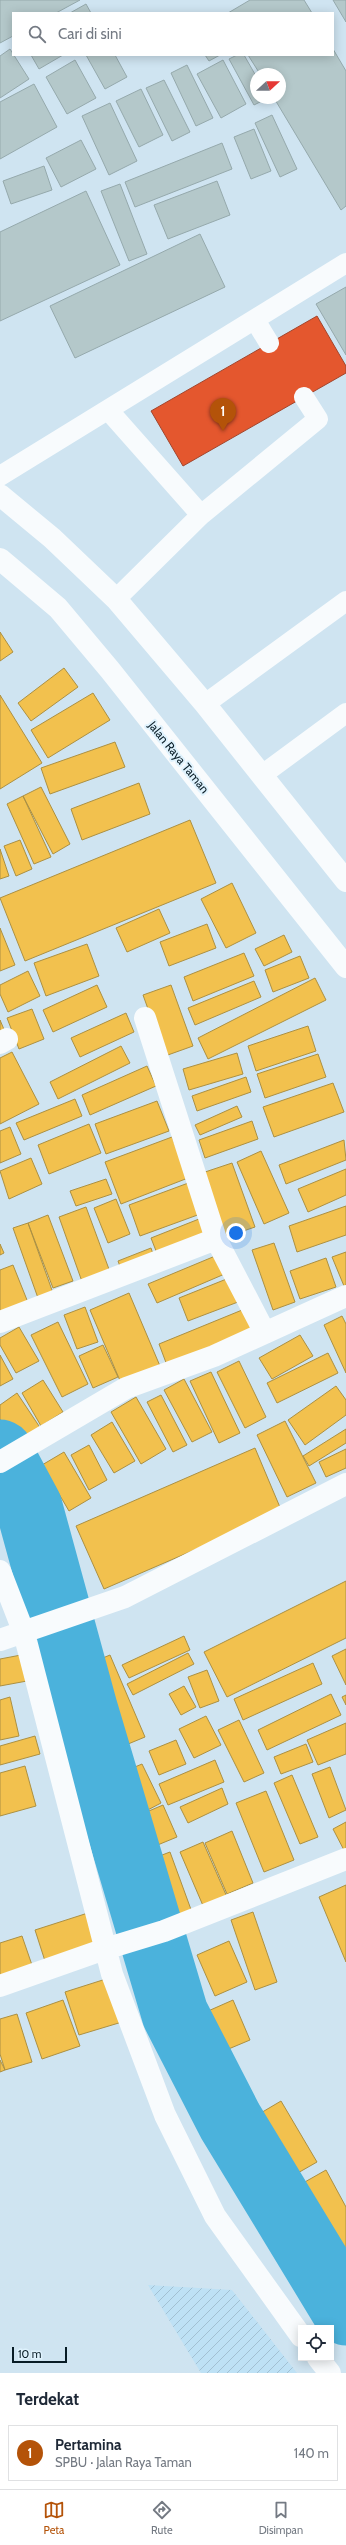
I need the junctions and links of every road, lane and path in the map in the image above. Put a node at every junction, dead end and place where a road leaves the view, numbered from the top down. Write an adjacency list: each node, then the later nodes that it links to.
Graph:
1 (346, 263): 2 (lane)
2 (255, 320): 3 (lane); 5 (lane)
3 (269, 343)
4 (304, 397): 8 (lane)
5 (109, 411): 6 (lane); 8 (lane)
6 (0, 476)
7 (0, 495): 10 (main road)
8 (201, 515): 10 (lane)
9 (0, 559): 16 (main road, Jalan Raya Taman)
10 (116, 599): 12 (main road)
11 (346, 602): 12 (lane)
12 (205, 704): 14 (main road)
13 (346, 712): 14 (lane)
14 (262, 775): 15 (main road)
15 (346, 881)
16 (346, 967)
17 (145, 1018): 18 (main road)
18 (216, 1239): 20 (main road); 21 (main road)
19 (346, 1296): 21 (main road)
20 (0, 1322)
21 (265, 1333): 22 (main road)
22 (6, 1459)
23 (346, 1484): 25 (main road)
24 (0, 1571): 25 (main road)
25 (24, 1633): 26 (main road); 28 (main road)
26 (0, 1640)
27 (346, 1859): 28 (main road)
28 (105, 1949): 29 (main road); 30 (main road)
29 (0, 1986)
30 (298, 2332)
31 (320, 2361): 32 (main road)
32 (330, 2373)

